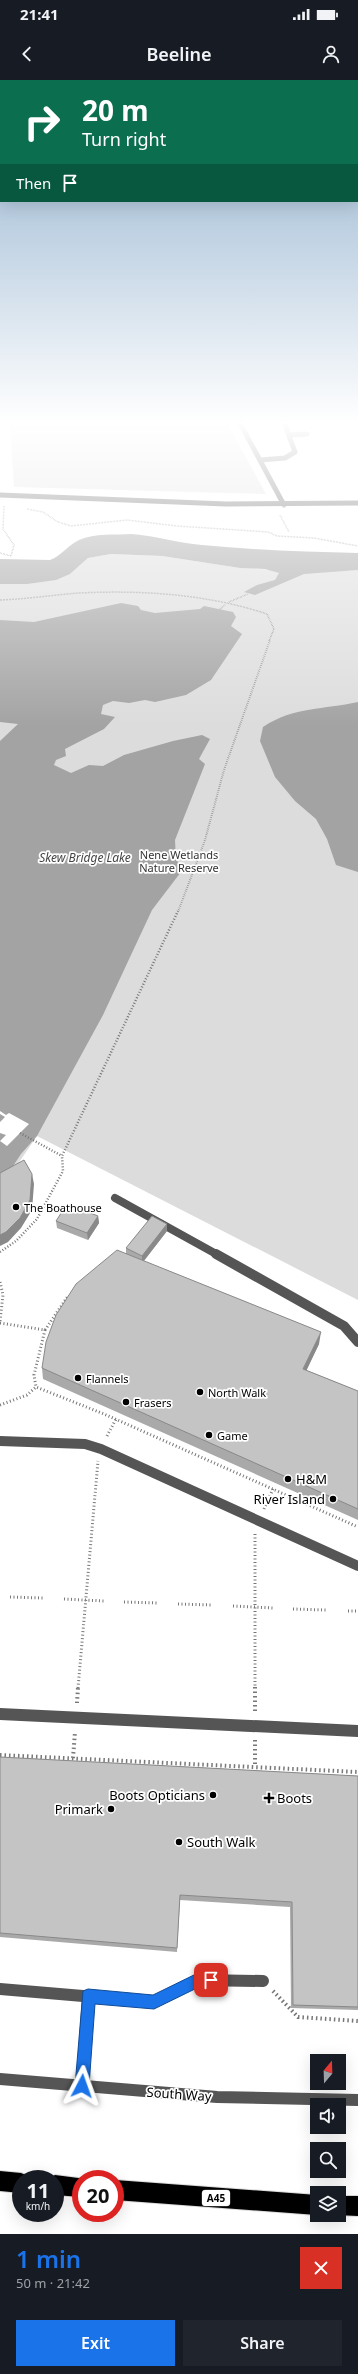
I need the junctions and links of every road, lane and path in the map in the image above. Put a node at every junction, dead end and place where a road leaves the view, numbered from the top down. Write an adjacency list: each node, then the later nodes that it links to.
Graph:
1 (3, 526): 4 (path)
2 (174, 526): 3 (path)
3 (358, 546)
4 (0, 553)
5 (248, 594): 7 (path)
6 (0, 600): 11 (path)
7 (229, 602)
8 (225, 605): 9 (path)
9 (220, 609)
10 (20, 1133): 11 (path)
11 (62, 1156): 13 (path)
12 (115, 1198): 18 (lane)
13 (0, 1252)
14 (0, 1282): 16 (path)
15 (73, 1290): 17 (path)
16 (0, 1322): 17 (path)
17 (45, 1330): 19 (path)
18 (358, 1342)
19 (36, 1387): 20 (path); 21 (path)
20 (0, 1405)
21 (116, 1419): 23 (path); 24 (path)
22 (0, 1441): 23 (lane)
23 (100, 1449): 25 (lane); 31 (path)
24 (273, 1489): 25 (path); 26 (path)
25 (258, 1520): 27 (lane); 38 (path)
26 (358, 1527)
27 (358, 1566)
28 (10, 1597): 29 (path)
29 (43, 1598)
30 (64, 1599): 31 (path)
31 (85, 1600): 32 (path); 45 (path)
32 (104, 1601)
33 (124, 1602): 34 (path)
34 (159, 1603)
35 (178, 1604): 36 (path)
36 (212, 1605)
37 (233, 1606): 38 (path)
38 (254, 1607): 39 (path); 46 (path)
39 (273, 1608)
40 (293, 1609): 41 (path)
41 (326, 1610)
42 (348, 1611): 43 (path)
43 (358, 1611)
44 (0, 1714): 45 (lane)
45 (76, 1718): 46 (lane); 49 (path)
46 (254, 1725): 47 (lane); 50 (path)
47 (358, 1731)
48 (0, 1754): 49 (path)
49 (73, 1758): 50 (path)
50 (255, 1767): 51 (path)
51 (358, 1772)
52 (263, 1981): 54 (lane); 55 (path)
53 (0, 1989): 54 (lane)
54 (88, 1996): 57 (lane)
55 (358, 2021)
56 (0, 2079): 57 (lane, South Way)
57 (82, 2086): 58 (lane, South Way)
58 (358, 2100)
59 (0, 2181): 60 (highway)
60 (12, 2182)
61 (124, 2191): 62 (highway, A45)
62 (310, 2204)
63 (346, 2206): 64 (highway)
64 (358, 2206)

